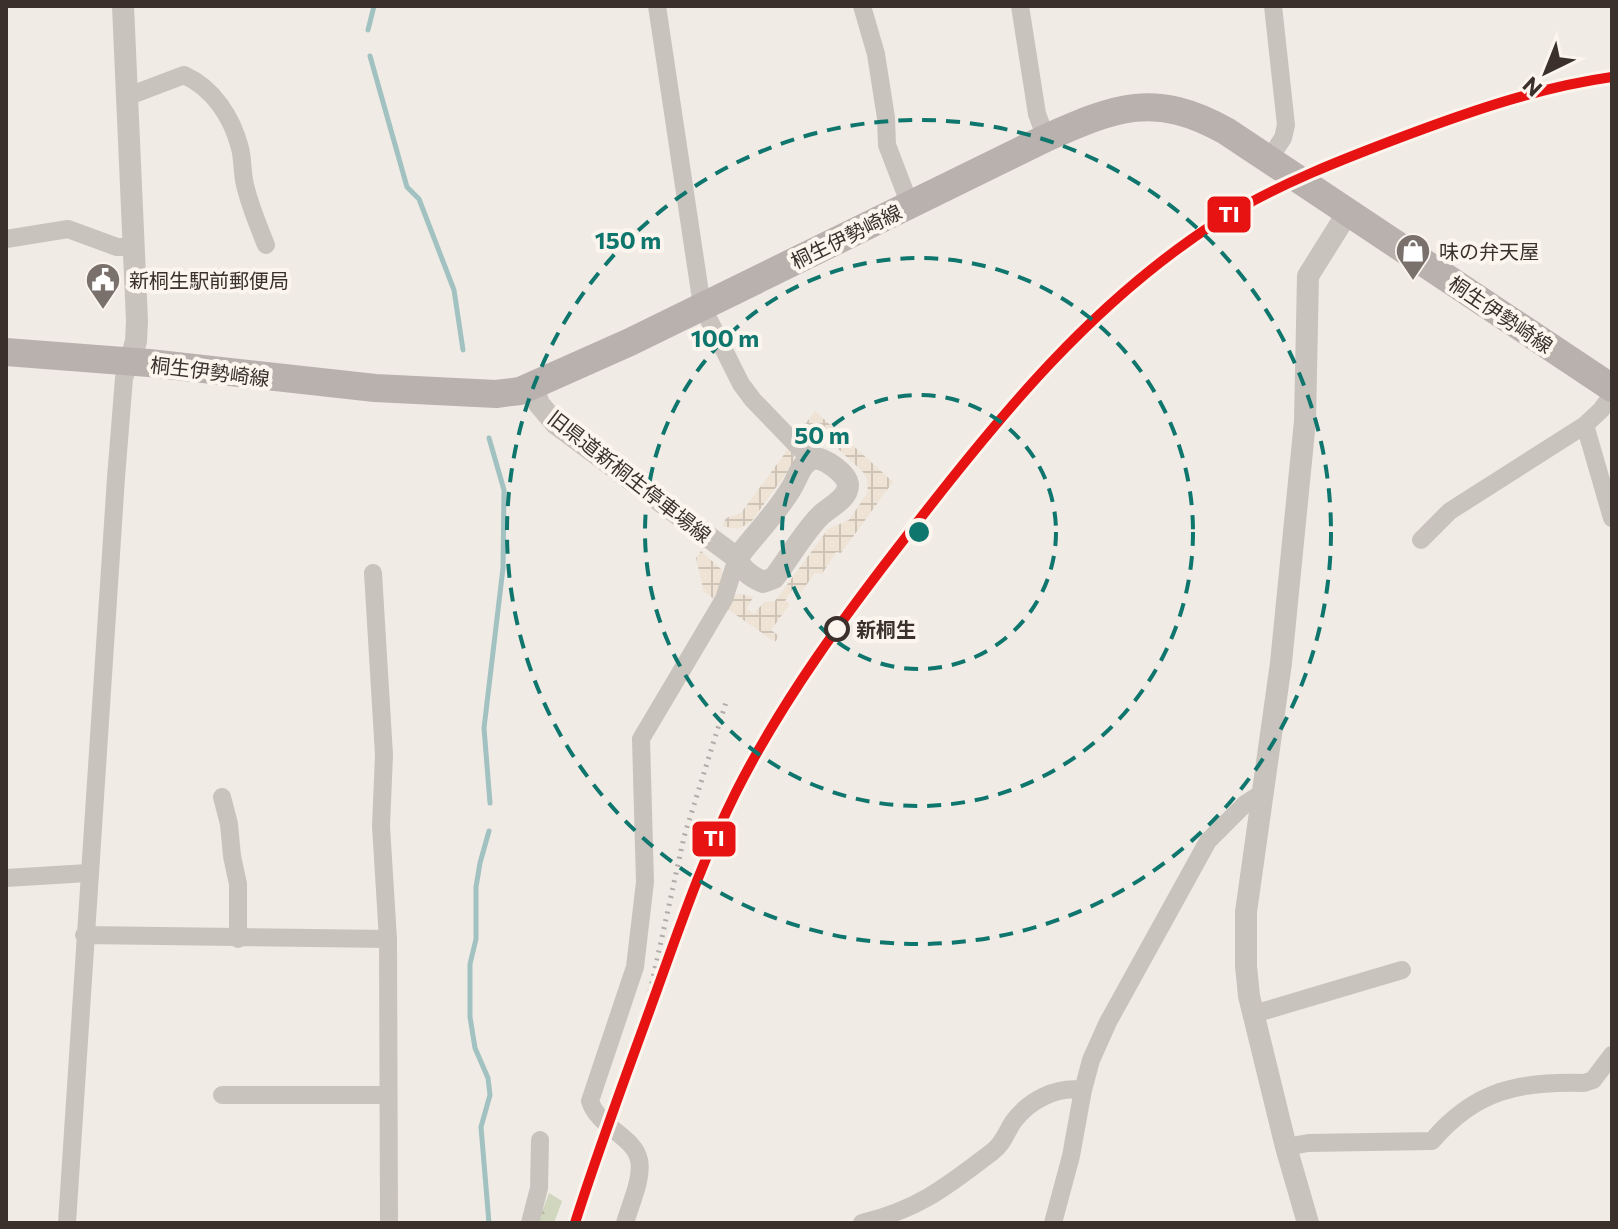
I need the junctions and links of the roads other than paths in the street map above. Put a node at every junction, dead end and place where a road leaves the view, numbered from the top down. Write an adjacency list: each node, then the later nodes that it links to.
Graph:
1 (123, 6): 6 (street)
2 (657, 6): 14 (street)
3 (862, 6): 9 (street)
4 (1020, 6): 7 (street)
5 (1273, 6): 8 (street)
6 (126, 97): 12 (street); 13 (street)
7 (1046, 138): 8 (main road, 桐生伊勢崎線); 9 (main road, 桐生伊勢崎線)
8 (1269, 159): 10 (main road, 桐生伊勢崎線)
9 (910, 205): 14 (main road, 桐生伊勢崎線)
10 (1348, 212): 18 (main road, 桐生伊勢崎線); 26 (street)
11 (6, 239): 13 (street)
12 (266, 245)
13 (133, 247): 16 (street)
14 (702, 306): 17 (main road, 桐生伊勢崎線); 21 (street)
15 (6, 352): 16 (main road, 桐生伊勢崎線)
16 (130, 362): 17 (main road, 桐生伊勢崎線); 28 (street)
17 (533, 387): 24 (street, 旧県道新桐生停車場線)
18 (1612, 388)
19 (1612, 395): 20 (street)
20 (1585, 425): 22 (street); 23 (street)
21 (810, 459): 24 (street); 24 (street, 旧県道新桐生停車場線)
22 (1612, 518)
23 (1421, 540)
24 (737, 558): 44 (street)
25 (373, 573): 32 (street)
26 (1262, 793): 34 (street); 36 (street)
27 (222, 797): 31 (street)
28 (88, 873): 29 (street); 30 (street)
29 (6, 878)
30 (84, 935): 31 (street); 41 (street)
31 (238, 939): 32 (street)
32 (388, 939): 38 (street)
33 (1402, 970): 34 (street)
34 (1254, 1014): 40 (street)
35 (1612, 1055): 40 (street)
36 (1083, 1090): 45 (street); 46 (street)
37 (222, 1095): 38 (street)
38 (388, 1095): 42 (street)
39 (540, 1140): 43 (street)
40 (1286, 1147): 47 (street)
41 (67, 1223)
42 (389, 1223)
43 (530, 1223)
44 (625, 1223)
45 (862, 1223)
46 (1053, 1223)
47 (1308, 1223)

